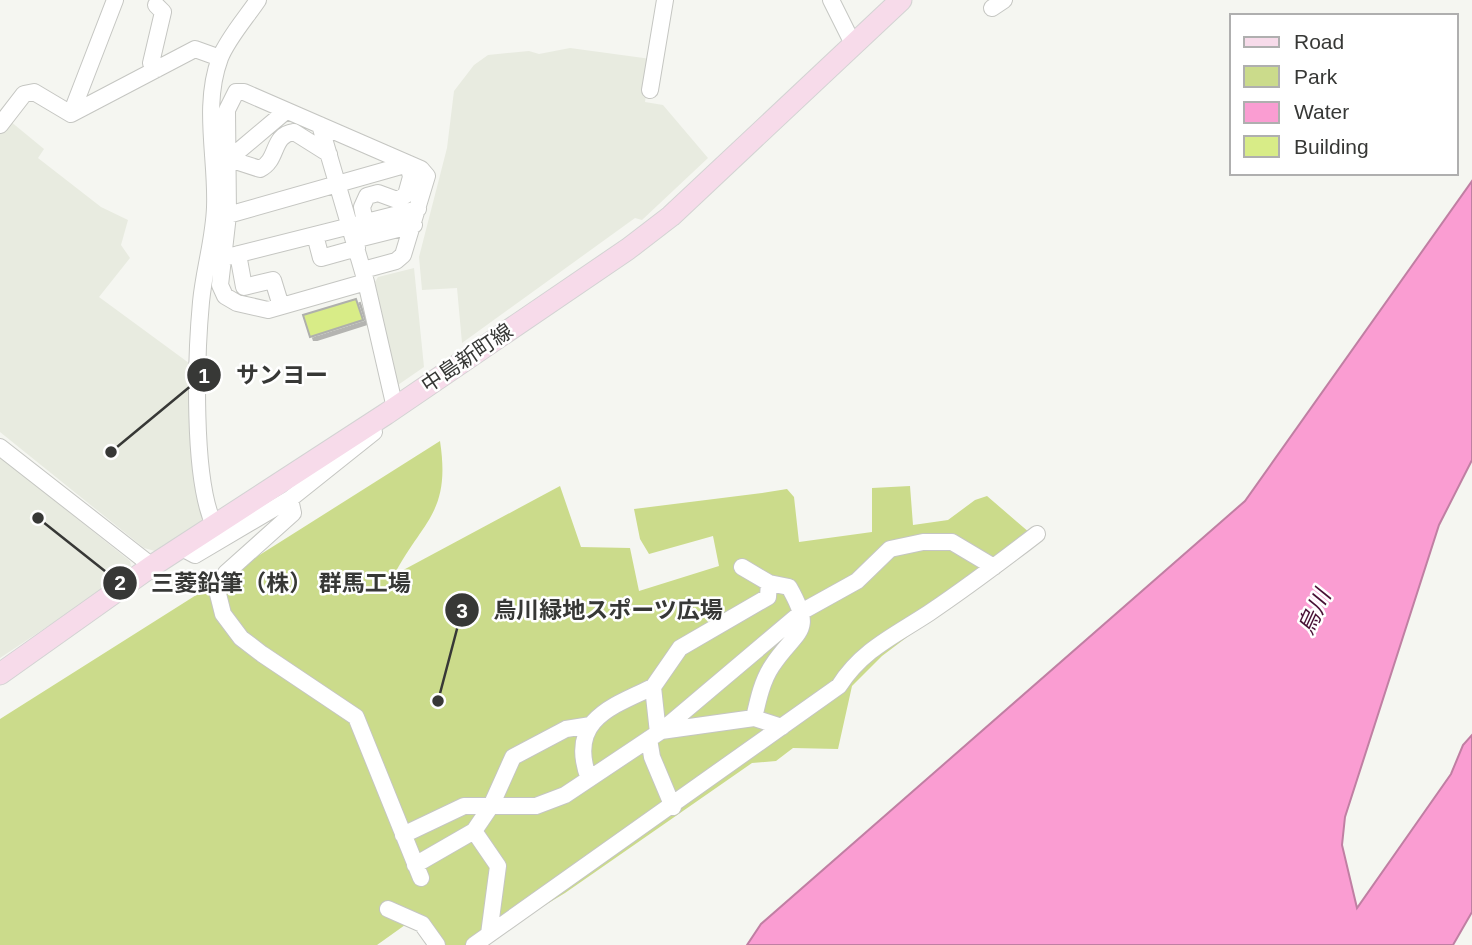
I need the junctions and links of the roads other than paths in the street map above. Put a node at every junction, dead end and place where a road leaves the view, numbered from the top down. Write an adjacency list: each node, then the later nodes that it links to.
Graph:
1 (115, 0): 12 (street)
2 (258, 0): 8 (street)
3 (665, 0): 10 (street)
4 (831, 0): 7 (street)
5 (901, 0): 7 (main road, 中島新町線)
6 (152, 2): 9 (street)
7 (853, 44): 26 (main road, 中島新町線)
8 (220, 58): 9 (street); 29 (street)
9 (157, 69): 12 (street)
10 (650, 90)
11 (286, 111): 14 (street); 16 (street); 16 (street)
12 (71, 114): 13 (street)
13 (0, 125)
14 (320, 125): 15 (street); 17 (street)
15 (329, 154): 16 (street); 18 (street)
16 (229, 159): 19 (street)
17 (408, 164): 18 (street); 20 (street); 22 (street)
18 (338, 184): 19 (street); 22 (street)
19 (228, 215): 23 (street)
20 (416, 217): 22 (street); 24 (street)
21 (314, 234): 22 (street); 22 (street); 23 (street)
22 (356, 234): 24 (street)
23 (230, 256): 25 (street); 25 (street)
24 (365, 276): 25 (street); 26 (street)
25 (281, 306)
26 (390, 411): 28 (street); 29 (main road, 中島新町線)
27 (0, 447): 32 (street)
28 (290, 499): 31 (street); 47 (street)
29 (214, 525): 31 (main road, 中島新町線)
30 (1037, 534): 34 (street)
31 (182, 548): 32 (main road, 中島新町線)
32 (152, 566): 37 (main road, 中島新町線)
33 (742, 567): 35 (street)
34 (994, 567): 36 (street); 41 (street)
35 (769, 583): 36 (street); 38 (street)
36 (803, 611): 39 (street); 42 (street)
37 (0, 674)
38 (653, 687): 40 (street); 42 (street)
39 (754, 718): 41 (street); 42 (street)
40 (591, 725): 43 (street); 44 (street)
41 (782, 727): 45 (street)
42 (656, 734): 43 (street); 45 (street)
43 (589, 779): 44 (street)
44 (491, 806): 46 (street); 47 (street)
45 (673, 807): 49 (street)
46 (474, 831): 47 (street); 49 (street)
47 (403, 835)
48 (388, 909): 50 (street)
49 (489, 934): 51 (street)
50 (438, 945)
51 (474, 945)

